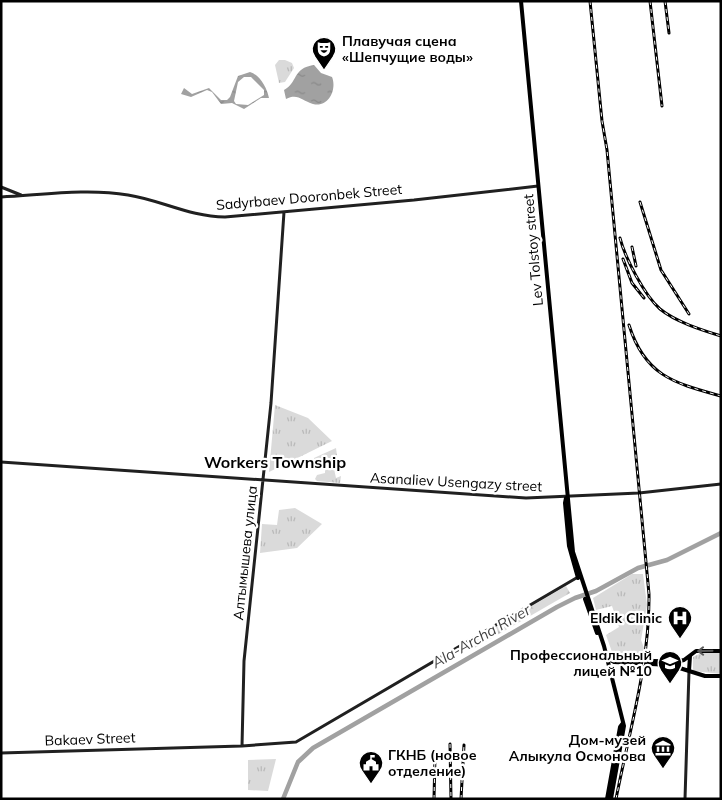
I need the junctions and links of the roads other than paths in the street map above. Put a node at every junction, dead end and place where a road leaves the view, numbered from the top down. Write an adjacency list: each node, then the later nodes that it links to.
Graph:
1 (521, 1): 2 (main road, Lev Tolstoy street)
2 (538, 186): 6 (main road, Sadyrbaev Dooronbek Street); 10 (main road, Lev Tolstoy street)
3 (1, 188): 4 (main road, Sadyrbaev Dooronbek Street)
4 (24, 196): 5 (main road, Sadyrbaev Dooronbek Street); 6 (main road, Sadyrbaev Dooronbek Street)
5 (1, 198)
6 (284, 212): 8 (main road, Алтымышева улица)
7 (1, 462): 8 (main road, Asanaliev Usengazy street)
8 (264, 480): 10 (main road, Asanaliev Usengazy street); 22 (main road, Алтымышева улица)
9 (721, 484): 10 (main road, Asanaliev Usengazy street)
10 (566, 498): 11 (main road, Lev Tolstoy street)
11 (579, 577): 12 (main road, Lev Tolstoy street); 22 (main road, Bakaev Street)
12 (587, 600): 13 (main road, Lev Tolstoy street); 15 (main road, Lev Tolstoy street)
13 (604, 646): 15 (main road, Lev Tolstoy street); 17 (main road)
14 (721, 651): 16 (main road, one-way to 16)
15 (605, 656): 17 (main road); 18 (main road, Lev Tolstoy street)
16 (690, 656): 17 (main road); 19 (main road)
17 (613, 661): 18 (main road); 19 (main road)
18 (608, 669): 21 (main road, Lev Tolstoy street)
19 (690, 671): 20 (main road); 26 (main road)
20 (721, 676)
21 (623, 723): 24 (main road); 25 (main road, Lev Tolstoy street)
22 (242, 746): 23 (main road, Bakaev Street)
23 (1, 753)
24 (607, 799)
25 (611, 799)
26 (685, 799)

